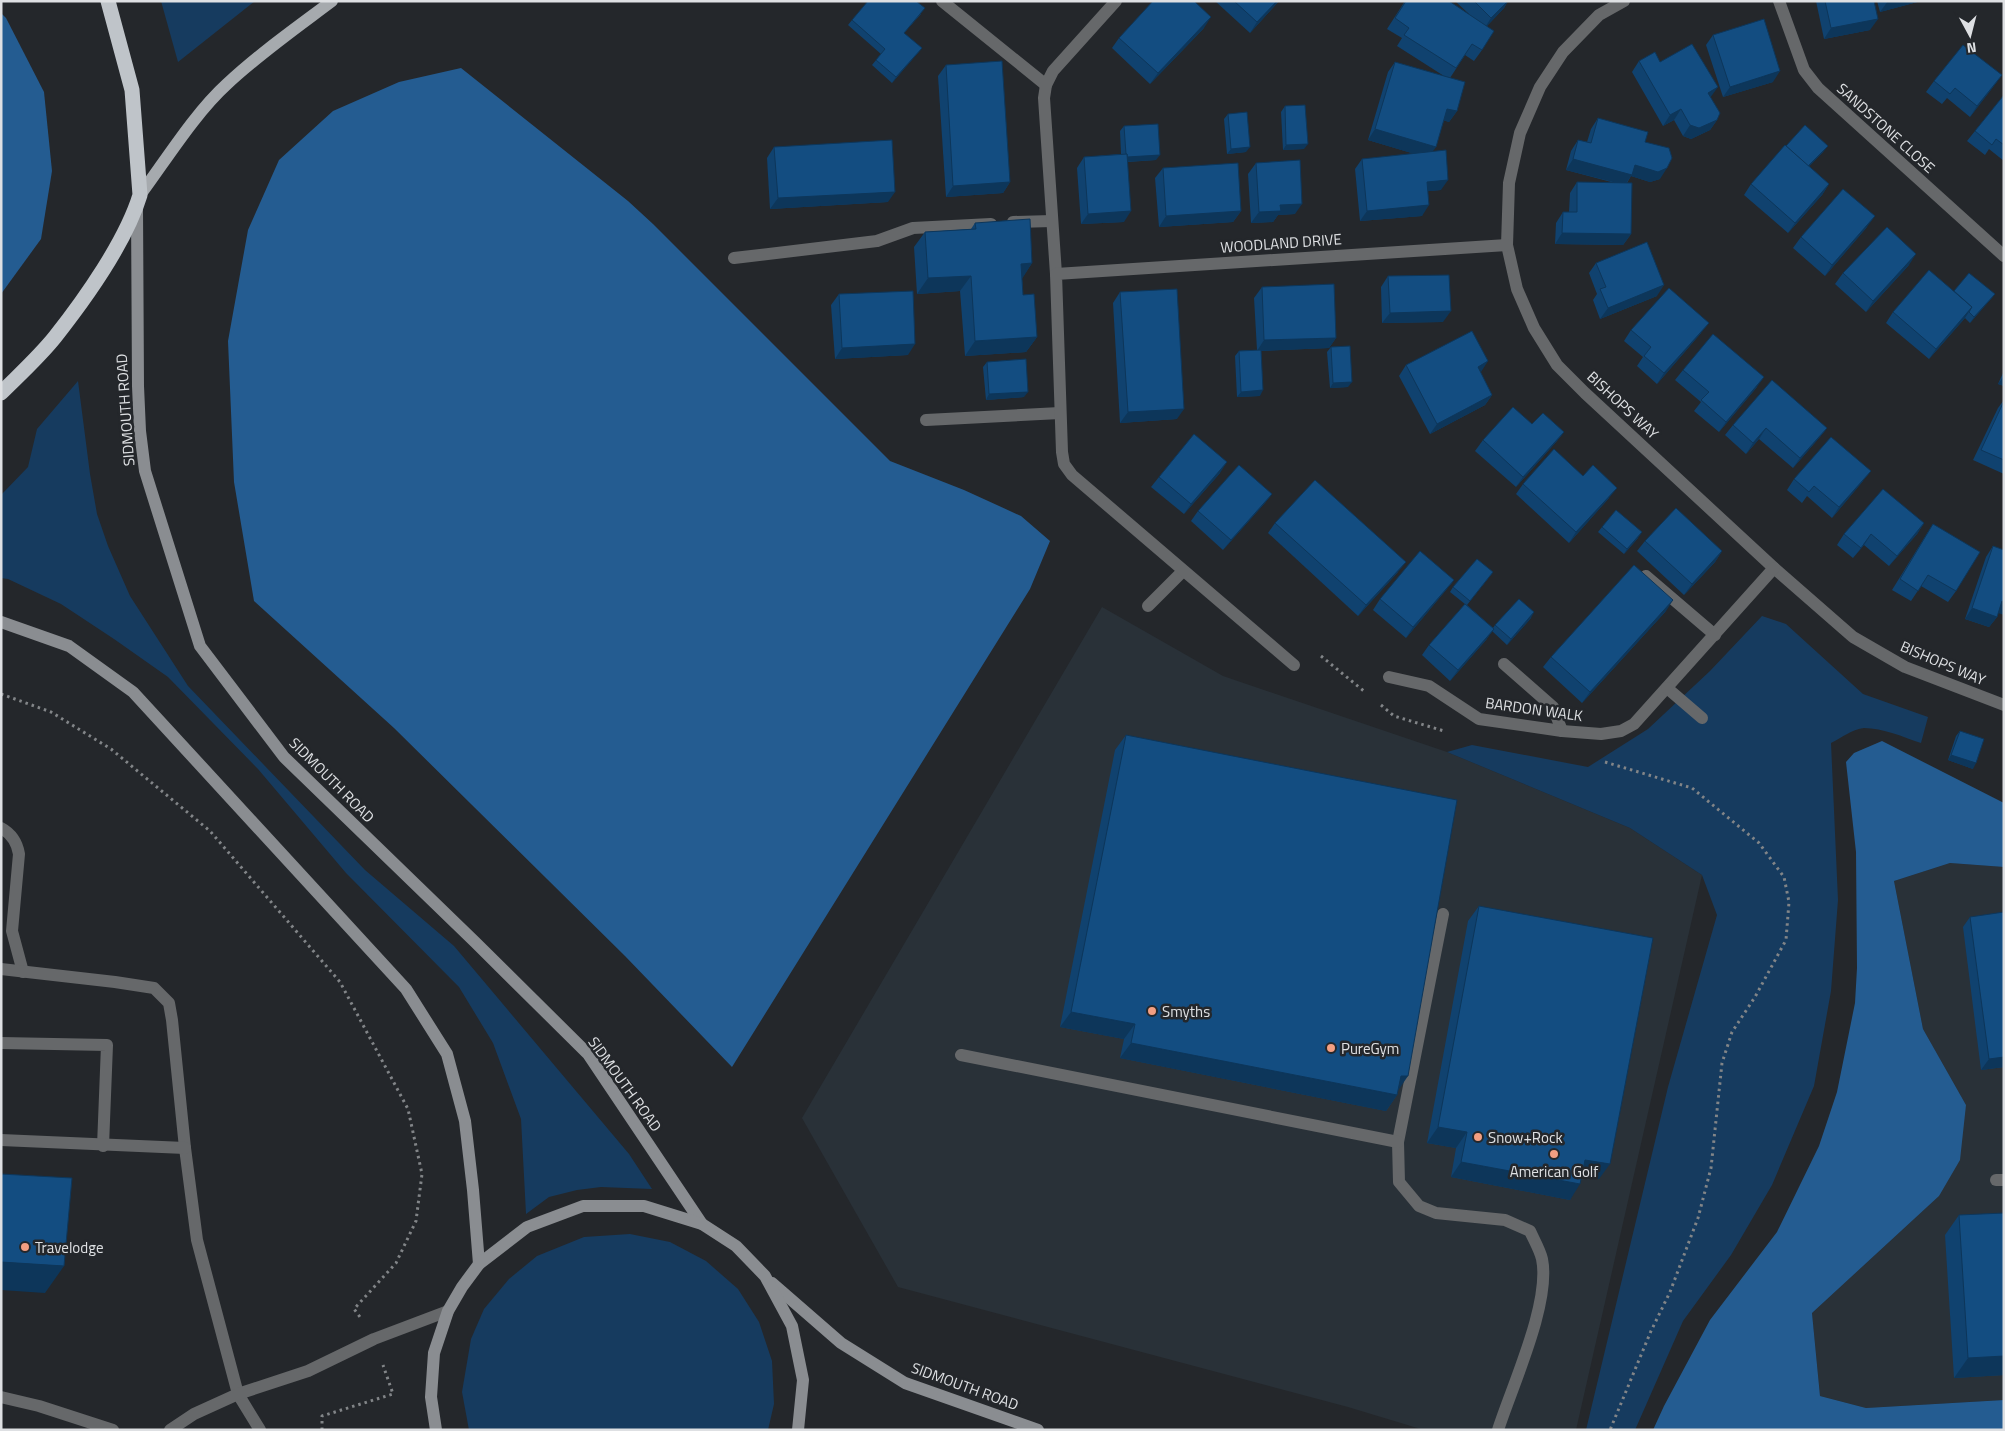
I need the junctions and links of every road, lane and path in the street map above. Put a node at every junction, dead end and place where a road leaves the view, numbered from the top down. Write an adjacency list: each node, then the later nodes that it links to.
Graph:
1 (108, 1): 8 (highway)
2 (332, 1): 8 (main road)
3 (942, 1): 7 (street)
4 (1116, 1): 7 (street)
5 (1624, 1): 10 (street, BISHOPS WAY)
6 (1779, 1): 11 (street, SANDSTONE CLOSE)
7 (1046, 85): 9 (street)
8 (138, 200): 14 (highway); 46 (main road, SIDMOUTH ROAD)
9 (1052, 220): 12 (street); 13 (street)
10 (1508, 245): 13 (street, WOODLAND DRIVE); 18 (street, BISHOPS WAY)
11 (2004, 256)
12 (734, 258)
13 (1056, 274): 15 (street)
14 (1, 393)
15 (1060, 413): 16 (street); 19 (street)
16 (926, 420)
17 (1634, 566): 22 (street)
18 (1774, 568): 22 (street, BARDON WALK); 30 (street, BISHOPS WAY)
19 (1183, 571): 20 (street); 24 (street)
20 (1148, 606)
21 (1, 622): 47 (main road)
22 (1715, 635): 26 (street, BARDON WALK)
23 (1504, 664): 32 (street)
24 (1294, 665): 28 (path)
25 (1389, 677): 32 (street, BARDON WALK)
26 (1667, 688): 31 (street); 32 (street, BARDON WALK)
27 (1, 694): 50 (path)
28 (1372, 698)
29 (1379, 704): 33 (path)
30 (2004, 705)
31 (1702, 718)
32 (1562, 731)
33 (1446, 732)
34 (1596, 760): 61 (path)
35 (1, 828): 37 (street)
36 (1443, 914): 43 (street)
37 (7, 931): 39 (street)
38 (1, 969): 39 (street)
39 (23, 972): 45 (street)
40 (1, 1043): 44 (street)
41 (962, 1055): 43 (street)
42 (1, 1140): 44 (street)
43 (1398, 1142): 60 (street)
44 (103, 1146): 45 (street)
45 (185, 1148): 51 (street)
46 (702, 1224): 47 (main road); 48 (main road)
47 (479, 1264): 49 (main road)
48 (765, 1276): 58 (main road); 59 (main road, SIDMOUTH ROAD)
49 (448, 1311): 50 (street); 57 (main road)
50 (374, 1338): 51 (street); 56 (path)
51 (238, 1394): 54 (street); 55 (street)
52 (1, 1397): 53 (street)
53 (113, 1430)
54 (170, 1430)
55 (260, 1430)
56 (322, 1430)
57 (436, 1430)
58 (798, 1430)
59 (1038, 1430)
60 (1498, 1430)
61 (1610, 1430)

